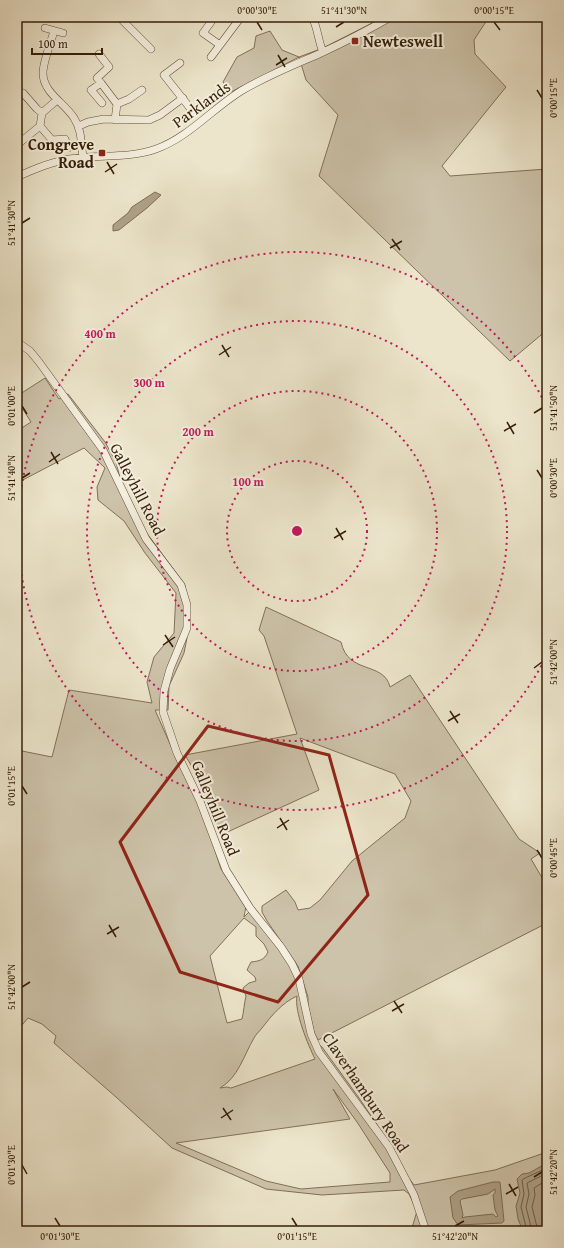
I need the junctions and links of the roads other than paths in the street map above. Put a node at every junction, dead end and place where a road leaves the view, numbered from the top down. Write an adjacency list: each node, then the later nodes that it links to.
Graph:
1 (119, 17): 10 (street)
2 (241, 17): 9 (street)
3 (312, 17): 11 (street)
4 (391, 17): 11 (street, Parklands)
5 (211, 22): 9 (street)
6 (45, 28): 7 (street)
7 (54, 31): 8 (street); 20 (street)
8 (64, 33)
9 (220, 45): 13 (street)
10 (151, 49)
11 (323, 52): 29 (street, Parklands)
12 (99, 54): 15 (street)
13 (211, 57)
14 (180, 63): 19 (street)
15 (100, 83): 21 (street); 22 (street)
16 (142, 90): 22 (street)
17 (23, 93): 23 (street)
18 (219, 93): 19 (street)
19 (183, 98): 24 (street)
20 (57, 100): 23 (street); 26 (street)
21 (102, 102)
22 (117, 104): 24 (street)
23 (42, 113): 25 (street)
24 (115, 120): 26 (street)
25 (40, 126): 27 (street); 28 (street)
26 (79, 126): 29 (street)
27 (17, 145)
28 (68, 148)
29 (83, 158): 30 (street, Parklands)
30 (17, 177)
31 (17, 342): 32 (street, Galleyhill Road)
32 (250, 908): 33 (street, Claverhambury Road)
33 (426, 1231)

